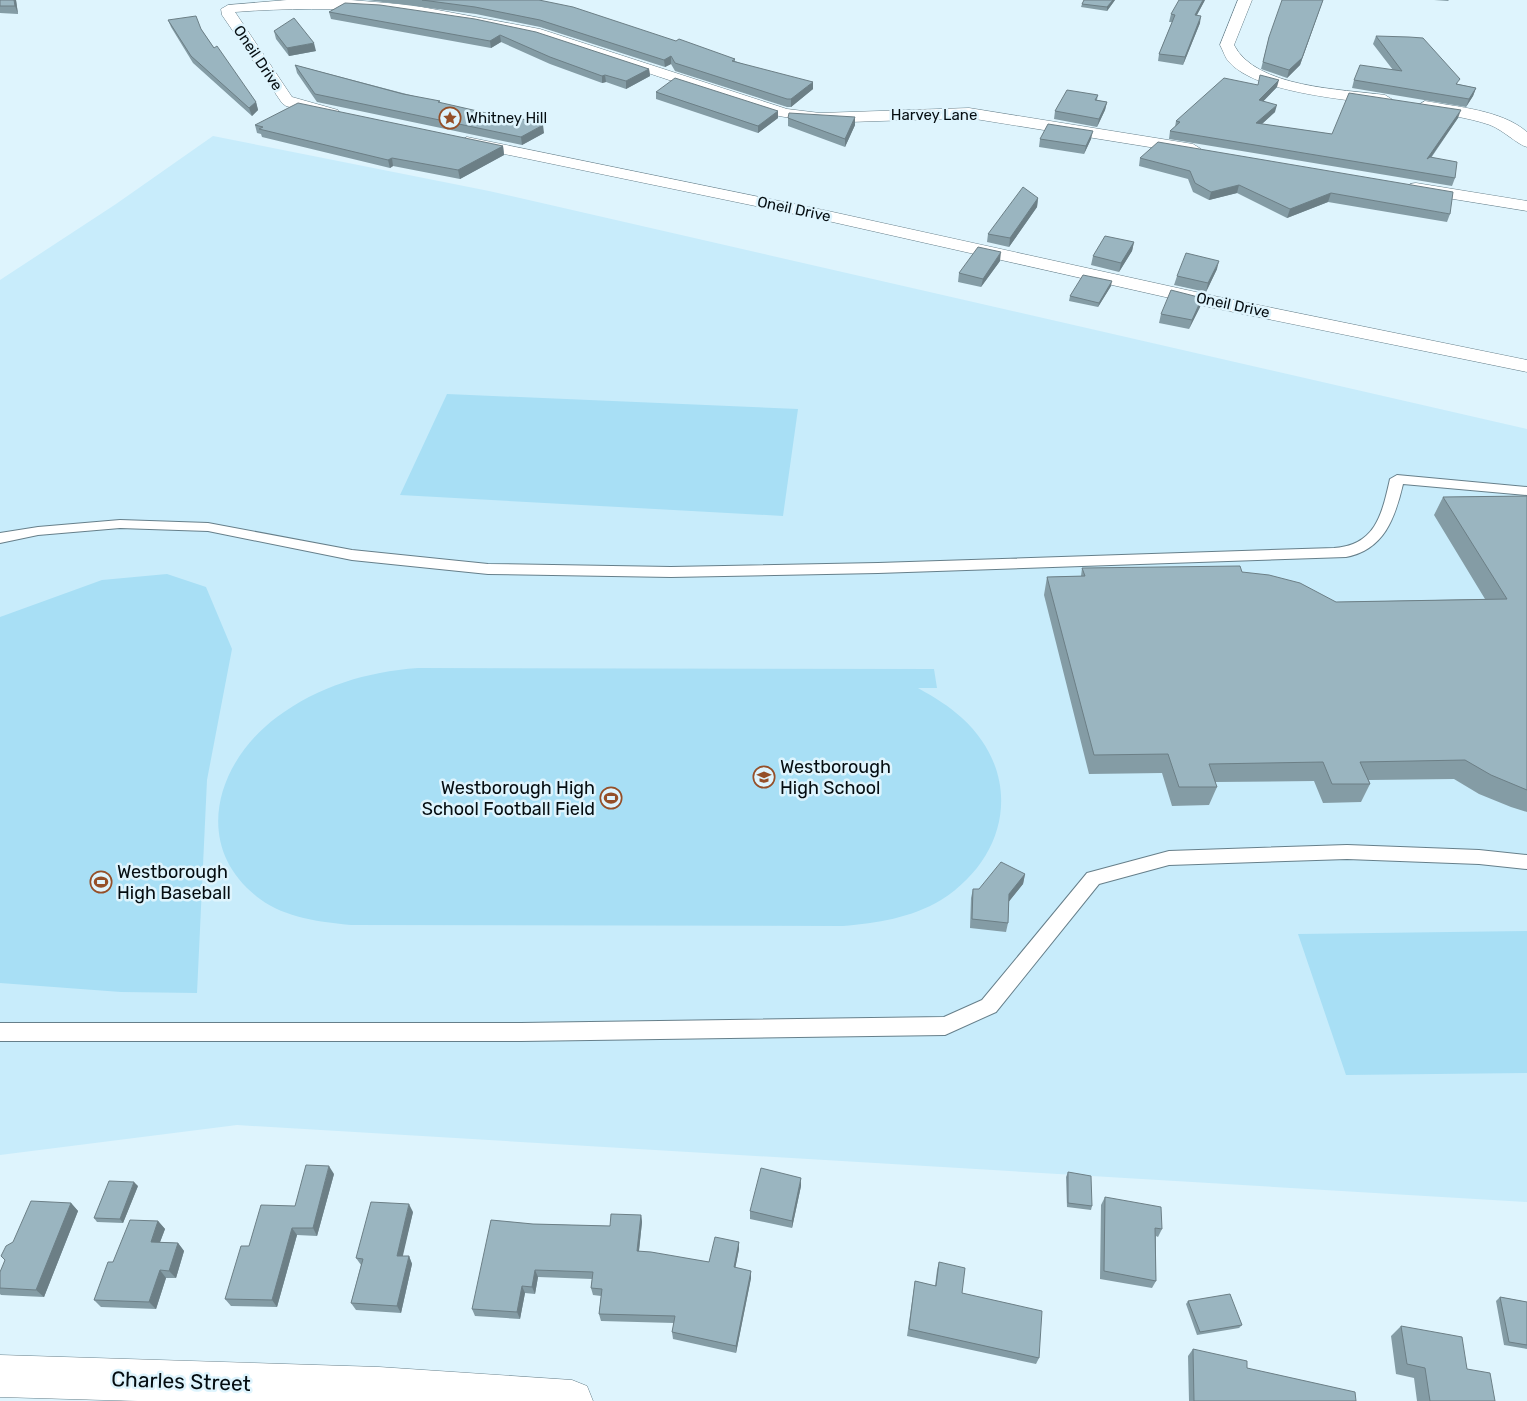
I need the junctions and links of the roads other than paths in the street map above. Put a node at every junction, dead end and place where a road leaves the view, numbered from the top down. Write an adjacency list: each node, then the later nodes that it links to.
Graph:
1 (1246, 0): 5 (street)
2 (348, 4): 3 (street, Oneil Drive); 6 (street, Harvey Lane)
3 (352, 117)
4 (451, 138): 9 (street, Oneil Drive)
5 (1527, 142)
6 (1212, 152)
7 (1404, 186): 8 (street)
8 (1527, 206)
9 (1527, 366)
10 (1527, 491): 11 (lane)
11 (0, 538)
12 (1527, 862): 13 (lane)
13 (0, 1032)
14 (0, 1376): 15 (street, Charles Street)
15 (572, 1401)

